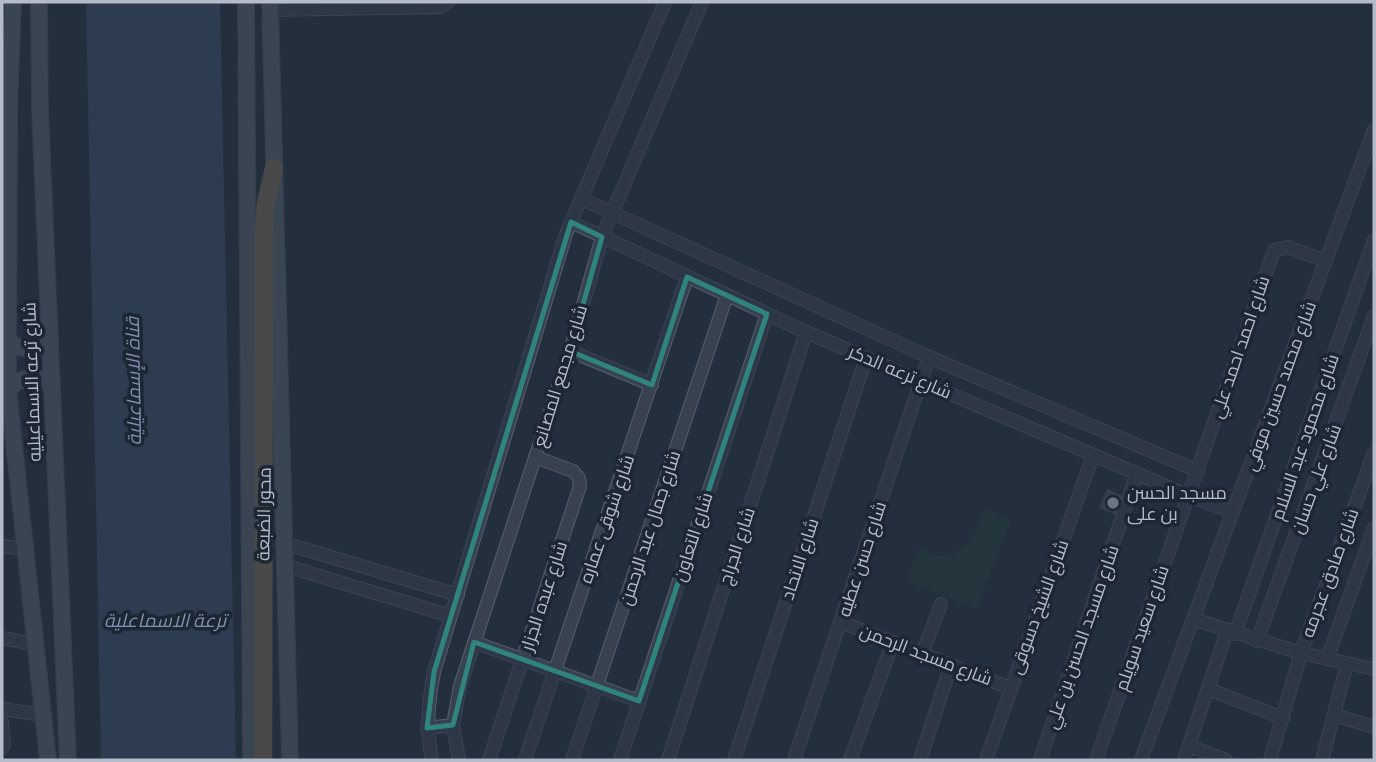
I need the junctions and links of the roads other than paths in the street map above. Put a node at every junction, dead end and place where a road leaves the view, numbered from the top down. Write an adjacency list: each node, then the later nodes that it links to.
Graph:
1 (13, 2): 9 (main road, شارع ترعه الاسماعيليه)
2 (39, 2): 27 (main road, شارع ترعه الاسماعيليه)
3 (246, 2): 83 (main road)
4 (448, 2): 8 (street)
5 (665, 2): 14 (street, شارع مجمع المصانع)
6 (702, 2): 16 (street, شارع مجمع المصانع)
7 (270, 6): 8 (street); 13 (main road)
8 (297, 6)
9 (7, 34): 10 (main road, شارع ترعه الاسماعيليه)
10 (6, 87): 11 (main road, شارع ترعه الاسماعيليه)
11 (5, 111): 15 (main road, شارع ترعه الاسماعيليه)
12 (1374, 130): 20 (street, شارع محمد حسين موفي)
13 (274, 168): 44 (main road); 84 (highway, محور الضبعة)
14 (582, 198): 16 (street, شارع ترعه الدكر); 17 (street, شارع مجمع المصانع)
15 (5, 211): 26 (main road, شارع ترعه الاسماعيليه)
16 (611, 212): 18 (street, شارع مجمع المصانع); 29 (street, شارع ترعه الدكر)
17 (571, 222): 18 (street, شارع ترعه الدكر); 48 (street, شارع مجمع المصانع)
18 (602, 237): 21 (street, شارع ترعه الدكر); 28 (street, شارع مجمع المصانع)
19 (1374, 240): 53 (street, شارع محمود عبد السلام)
20 (1326, 261): 39 (street, شارع احمد احمد علي); 42 (street, شارع محمد حسين موفي)
21 (687, 277): 22 (street, شارع ترعه الدكر); 33 (street, شارع شوقى عماره)
22 (727, 295): 23 (street, شارع ترعه الدكر); 67 (street, شارع جمال عبد الرحمن)
23 (767, 314): 25 (street, شارع ترعه الدكر); 70 (street, شارع التعاون)
24 (1374, 316): 55 (street, شارع علي حسان)
25 (806, 331): 30 (street, شارع ترعه الدكر); 92 (street, شارع الجراج)
26 (6, 340): 27 (main road); 34 (main road, شارع ترعه الاسماعيليه)
27 (50, 341): 32 (main road, شارع ترعه الاسماعيليه)
28 (570, 352): 33 (street); 38 (street, شارع مجمع المصانع)
29 (929, 357): 31 (street, شارع حسن عطيه); 39 (street, شارع ترعه الدكر)
30 (866, 358): 31 (street, شارع ترعه الدكر); 93 (street, شارع الاتحاد)
31 (920, 381): 37 (street, شارع ترعه الدكر); 52 (street, شارع حسن عطيه)
32 (52, 385): 34 (main road); 82 (main road, شارع ترعه الاسماعيليه)
33 (652, 385): 66 (street, شارع شوقى عماره)
34 (8, 389): 35 (main road, شارع ترعه الاسماعيليه)
35 (6, 434): 46 (main road, شارع ترعه الاسماعيليه)
36 (1374, 453): 59 (street, شارع صادق عجرمه)
37 (1093, 454): 40 (street, شارع ترعه الدكر); 68 (street, شارع الشيخ دسوقى)
38 (535, 457): 56 (street, شارع مجمع المصانع); 62 (street, شارع عبده الجزار)
39 (1198, 471): 41 (street, شارع احمد احمد علي)
40 (1137, 473): 41 (street, شارع ترعه الدكر); 98 (street, شارع مسجد الحسن بن علي)
41 (1189, 496): 42 (street, شارع ترعه الدكر); 99 (street, شارع سعيد سويلم)
42 (1233, 512): 51 (street, شارع محمد حسين موفي)
43 (1374, 528): 61 (street)
44 (284, 543): 47 (main road); 48 (street)
45 (2, 546): 46 (street)
46 (23, 549): 58 (main road, شارع ترعه الاسماعيليه)
47 (283, 565): 50 (street); 85 (main road)
48 (458, 594): 50 (street, شارع مجمع المصانع)
49 (941, 604): 60 (street)
50 (451, 616): 78 (street, شارع مجمع المصانع)
51 (1194, 619): 53 (street); 100 (street, شارع محمد حسين موفي)
52 (841, 622): 57 (street, شارع مسجد الرحمن); 94 (street, شارع حسن عطيه)
53 (1231, 633): 55 (street); 69 (street, شارع محمود عبد السلام)
54 (2, 638): 58 (street)
55 (1257, 641): 59 (street)
56 (474, 642): 62 (street); 76 (street, شارع مجمع المصانع)
57 (893, 642): 60 (street, شارع مسجد الرحمن); 95 (street)
58 (34, 644): 72 (main road, شارع ترعه الاسماعيليه)
59 (1301, 653): 61 (street); 74 (street, شارع صادق عجرمه)
60 (922, 654): 64 (street, شارع مسجد الرحمن)
61 (1327, 659): 63 (street)
62 (523, 660): 66 (street); 88 (street, شارع عبده الجزار)
63 (1347, 664): 65 (street); 73 (street)
64 (951, 665): 68 (street, شارع مسجد الرحمن); 96 (street)
65 (1374, 669)
66 (556, 671): 67 (street); 89 (street, شارع شوقى عماره)
67 (597, 686): 70 (street); 90 (street, شارع جمال عبد الرحمن)
68 (1010, 688): 97 (street, شارع الشيخ دسوقى)
69 (1208, 689): 74 (street); 79 (street, شارع محمود عبد السلام)
70 (639, 701): 91 (street, شارع التعاون)
71 (2, 709): 72 (street)
72 (44, 715): 81 (main road, شارع ترعه الاسماعيليه)
73 (1334, 715): 77 (street); 104 (street)
74 (1283, 718): 103 (street, شارع صادق عجرمه)
75 (2, 722): 80 (street)
76 (453, 725): 78 (street); 87 (street, شارع مجمع المصانع)
77 (1374, 727)
78 (427, 728): 86 (street, شارع مجمع المصانع)
79 (1189, 746): 101 (street, شارع محمود عبد السلام); 102 (street)
80 (2, 748)
81 (48, 760)
82 (68, 760)
83 (251, 760)
84 (264, 760)
85 (289, 760)
86 (432, 760)
87 (459, 760)
88 (489, 760)
89 (525, 760)
90 (572, 760)
91 (620, 760)
92 (668, 760)
93 (734, 760)
94 (794, 760)
95 (850, 760)
96 (920, 760)
97 (986, 760)
98 (1040, 760)
99 (1096, 760)
100 (1141, 760)
101 (1184, 760)
102 (1226, 760)
103 (1270, 760)
104 (1322, 760)

